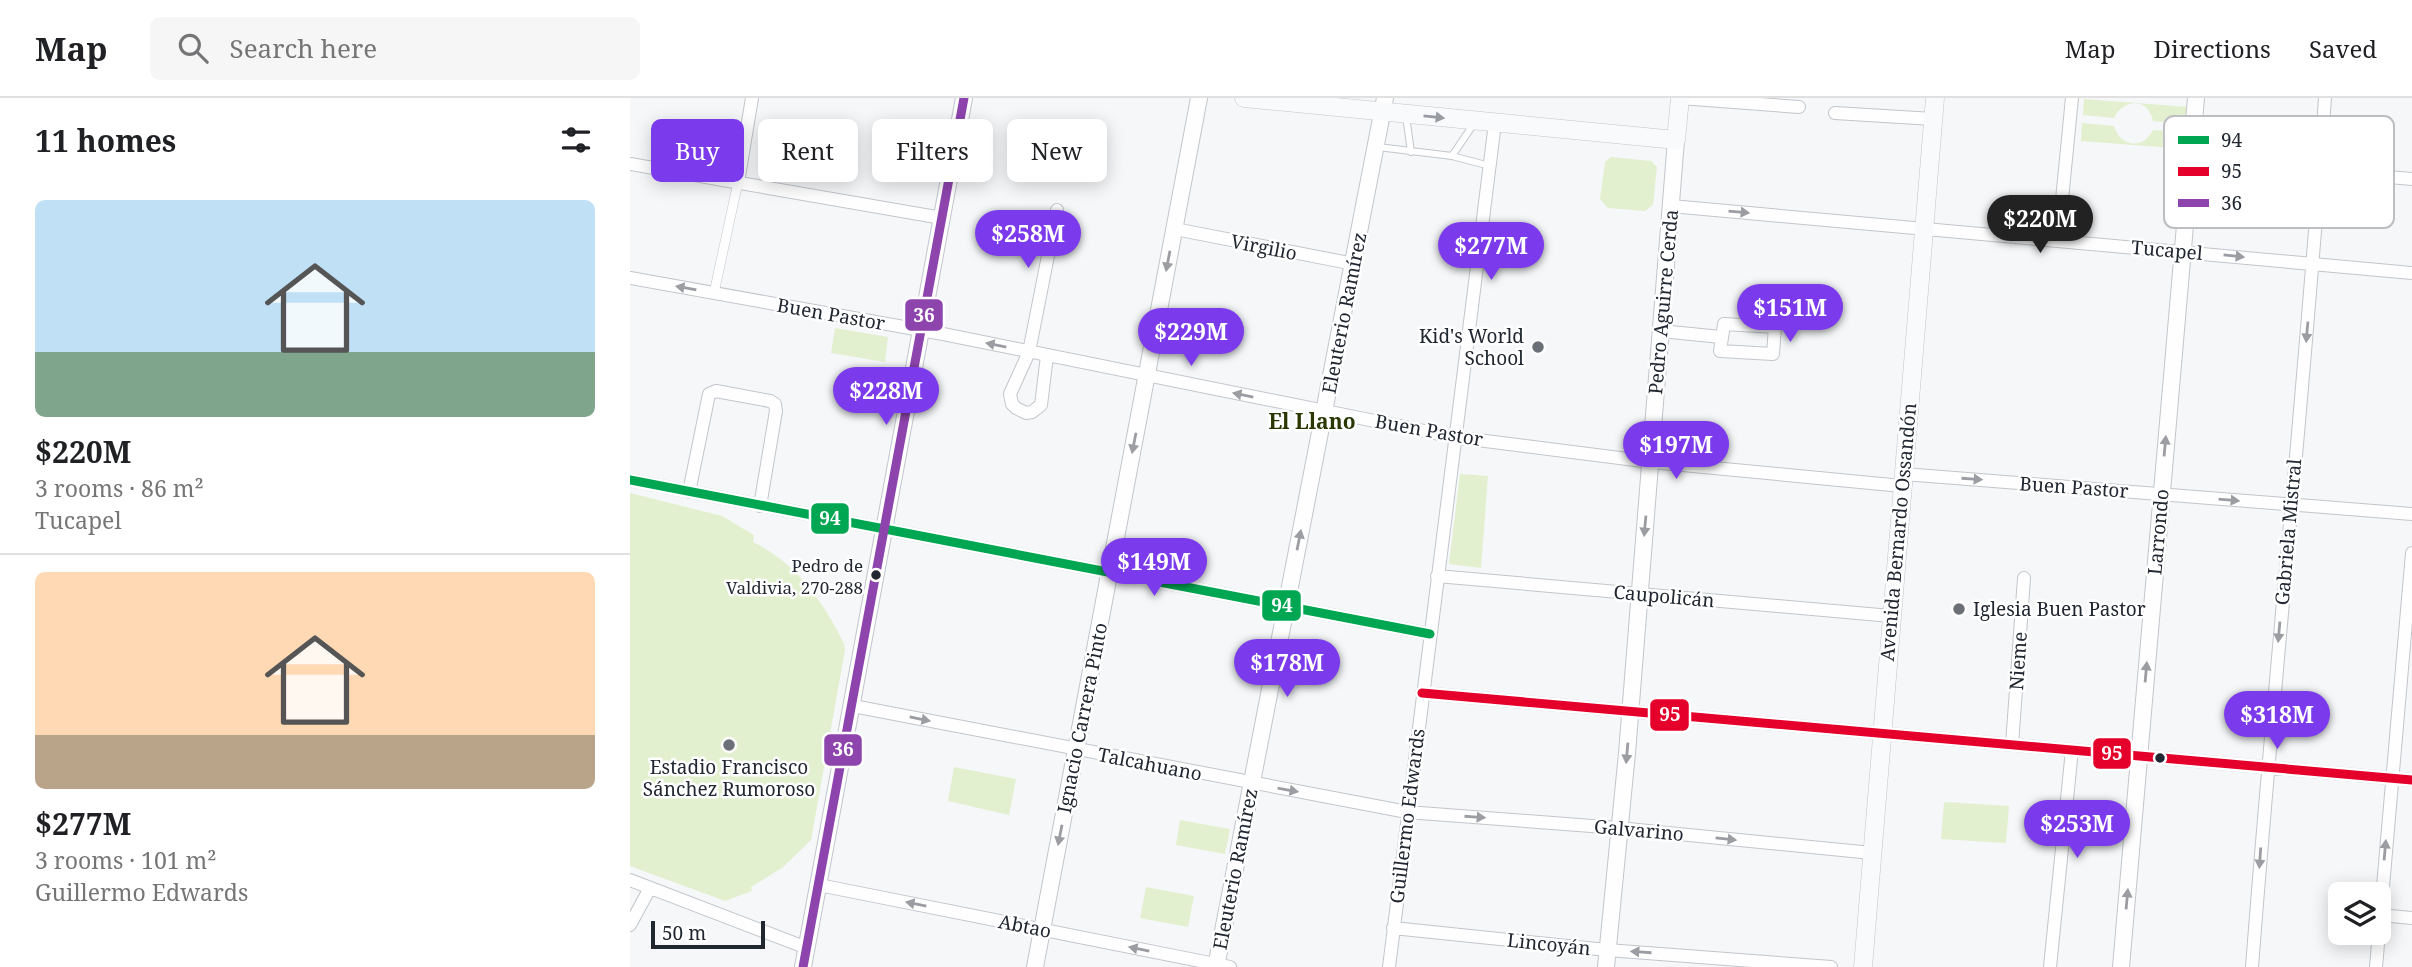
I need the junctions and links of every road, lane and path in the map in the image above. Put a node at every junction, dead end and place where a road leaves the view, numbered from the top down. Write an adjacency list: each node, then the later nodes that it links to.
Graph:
1 (752, 98): 21 (street)
2 (964, 98): 33 (street)
3 (1199, 98): 36 (street, Ignacio Carrera Pinto)
4 (1244, 98): 10 (main road)
5 (1680, 98): 12 (street); 20 (main road, Pedro Aguirre Cerda)
6 (1935, 98): 17 (main road, Avenida Bernardo Ossandón)
7 (2072, 98): 38 (street)
8 (2196, 98): 15 (street, Larrondo)
9 (2325, 98): 16 (street, Gabriela Mistral)
10 (1350, 103): 11 (main road)
11 (1383, 105): 14 (main road); 22 (street, Eleuterio Ramírez)
12 (1800, 107)
13 (1835, 113): 17 (street)
14 (1405, 114): 18 (main road, one-way to 18); 23 (lane)
15 (2194, 116)
16 (2324, 116)
17 (1933, 120): 37 (main road, Avenida Bernardo Ossandón)
18 (1476, 121): 19 (main road); 24 (lane)
19 (1495, 123): 20 (main road); 26 (street, Guillermo Edwards)
20 (1676, 140): 31 (street, Pedro Aguirre Cerda)
21 (744, 146)
22 (1376, 147): 23 (lane); 40 (street, Eleuterio Ramírez)
23 (1411, 152): 24 (lane)
24 (1452, 156): 26 (lane)
25 (630, 164): 27 (street)
26 (1490, 166): 52 (street, Guillermo Edwards)
27 (651, 168)
28 (2394, 177): 29 (street)
29 (2412, 179)
30 (738, 182): 33 (street); 44 (street)
31 (1671, 206): 37 (street, Tucapel, one-way to 37); 46 (street, Pedro Aguirre Cerda)
32 (1057, 210): 48 (street)
33 (942, 218): 45 (street)
34 (2184, 228): 39 (street, Larrondo)
35 (2316, 228): 41 (street, Gabriela Mistral)
36 (1175, 229): 40 (street, Virgilio); 50 (street, Ignacio Carrera Pinto, one-way to 50)
37 (1924, 229): 38 (street, Tucapel); 55 (main road, Avenida Bernardo Ossandón)
38 (2057, 240): 39 (street, Tucapel)
39 (2182, 251): 41 (street, Tucapel, one-way to 41); 57 (street, Larrondo, one-way to 39)
40 (1354, 264): 51 (street, Eleuterio Ramírez)
41 (2313, 264): 42 (street, Tucapel); 58 (street, Gabriela Mistral, one-way to 58)
42 (2412, 273)
43 (630, 278): 44 (street, Buen Pastor, one-way to 43)
44 (715, 293): 45 (street, Buen Pastor)
45 (922, 330): 48 (street, Buen Pastor, one-way to 45); 61 (street)
46 (1661, 331): 47 (street); 53 (street, Pedro Aguirre Cerda)
47 (1721, 337): 47 (street)
48 (1029, 352): 49 (street, Buen Pastor); 49 (street)
49 (1047, 356): 50 (street, Buen Pastor)
50 (1147, 376): 51 (street, Buen Pastor, one-way to 50); 63 (street, Ignacio Carrera Pinto, one-way to 63)
51 (1325, 410): 52 (street, Buen Pastor); 67 (street, Eleuterio Ramírez, one-way to 51)
52 (1454, 438): 53 (street, Buen Pastor); 64 (street, Guillermo Edwards)
53 (1651, 462): 55 (street, Buen Pastor); 66 (street, Pedro Aguirre Cerda, one-way to 66)
54 (630, 480): 56 (street)
55 (1903, 480): 57 (street, Buen Pastor, one-way to 57); 68 (main road, Avenida Bernardo Ossandón)
56 (689, 492): 59 (street); 59 (street)
57 (2161, 494): 58 (street, Buen Pastor, one-way to 58); 77 (street, Larrondo, one-way to 57)
58 (2291, 505): 60 (street, Buen Pastor); 78 (street, Gabriela Mistral, one-way to 78)
59 (760, 506): 61 (street)
60 (2412, 513)
61 (885, 530): 63 (street); 71 (street)
62 (2412, 553): 79 (street)
63 (1110, 572): 67 (street); 75 (street, Ignacio Carrera Pinto)
64 (1437, 576): 66 (street, Caupolicán); 69 (street, Guillermo Edwards)
65 (2024, 578): 74 (street, Nieme)
66 (1639, 594): 68 (street, Caupolicán); 72 (street, Pedro Aguirre Cerda)
67 (1286, 607): 69 (street); 81 (street, Eleuterio Ramírez)
68 (1891, 616): 73 (main road, Avenida Bernardo Ossandón)
69 (1430, 634): 70 (street, Guillermo Edwards)
70 (1422, 693): 72 (street); 82 (street, Guillermo Edwards)
71 (853, 706): 75 (street, Talcahuano, one-way to 75); 87 (street)
72 (1630, 711): 73 (street); 83 (street, Pedro Aguirre Cerda, one-way to 83)
73 (1882, 733): 74 (street); 84 (main road, Avenida Bernardo Ossandón)
74 (2012, 744): 76 (street)
75 (1076, 750): 81 (street, Talcahuano); 93 (street, Ignacio Carrera Pinto, one-way to 93)
76 (2071, 750): 77 (street); 104 (street)
77 (2139, 756): 78 (street); 105 (street, Larrondo, one-way to 77)
78 (2267, 767): 79 (street); 106 (street, Gabriela Mistral, one-way to 106)
79 (2391, 778): 80 (street); 86 (street, one-way to 79)
80 (2412, 780)
81 (1251, 784): 82 (street, Talcahuano, one-way to 82); 97 (street, Eleuterio Ramírez)
82 (1407, 813): 83 (street, Galvarino, one-way to 83); 92 (street, Guillermo Edwards)
83 (1618, 828): 84 (street, Galvarino, one-way to 84); 96 (street, Pedro Aguirre Cerda)
84 (1872, 853): 103 (main road, Avenida Bernardo Ossandón)
85 (630, 880): 88 (street)
86 (2383, 882)
87 (819, 885): 93 (street, Abtao, one-way to 87); 95 (street)
88 (650, 888): 91 (street); 95 (street)
89 (2391, 916): 90 (street)
90 (2412, 918)
91 (630, 925)
92 (1393, 928): 96 (street, Lincoyán); 100 (street, Guillermo Edwards)
93 (1042, 929): 97 (street, Abtao, one-way to 93); 99 (street, Ignacio Carrera Pinto)
94 (2378, 945): 107 (street)
95 (807, 948): 98 (street)
96 (1607, 950): 101 (street, Pedro Aguirre Cerda); 102 (street, Lincoyán, one-way to 96)
97 (1221, 966)
98 (803, 967)
99 (1035, 967)
100 (1389, 967)
101 (1606, 967)
102 (1831, 967)
103 (1863, 967)
104 (2050, 967)
105 (2121, 967)
106 (2252, 967)
107 (2376, 967)

